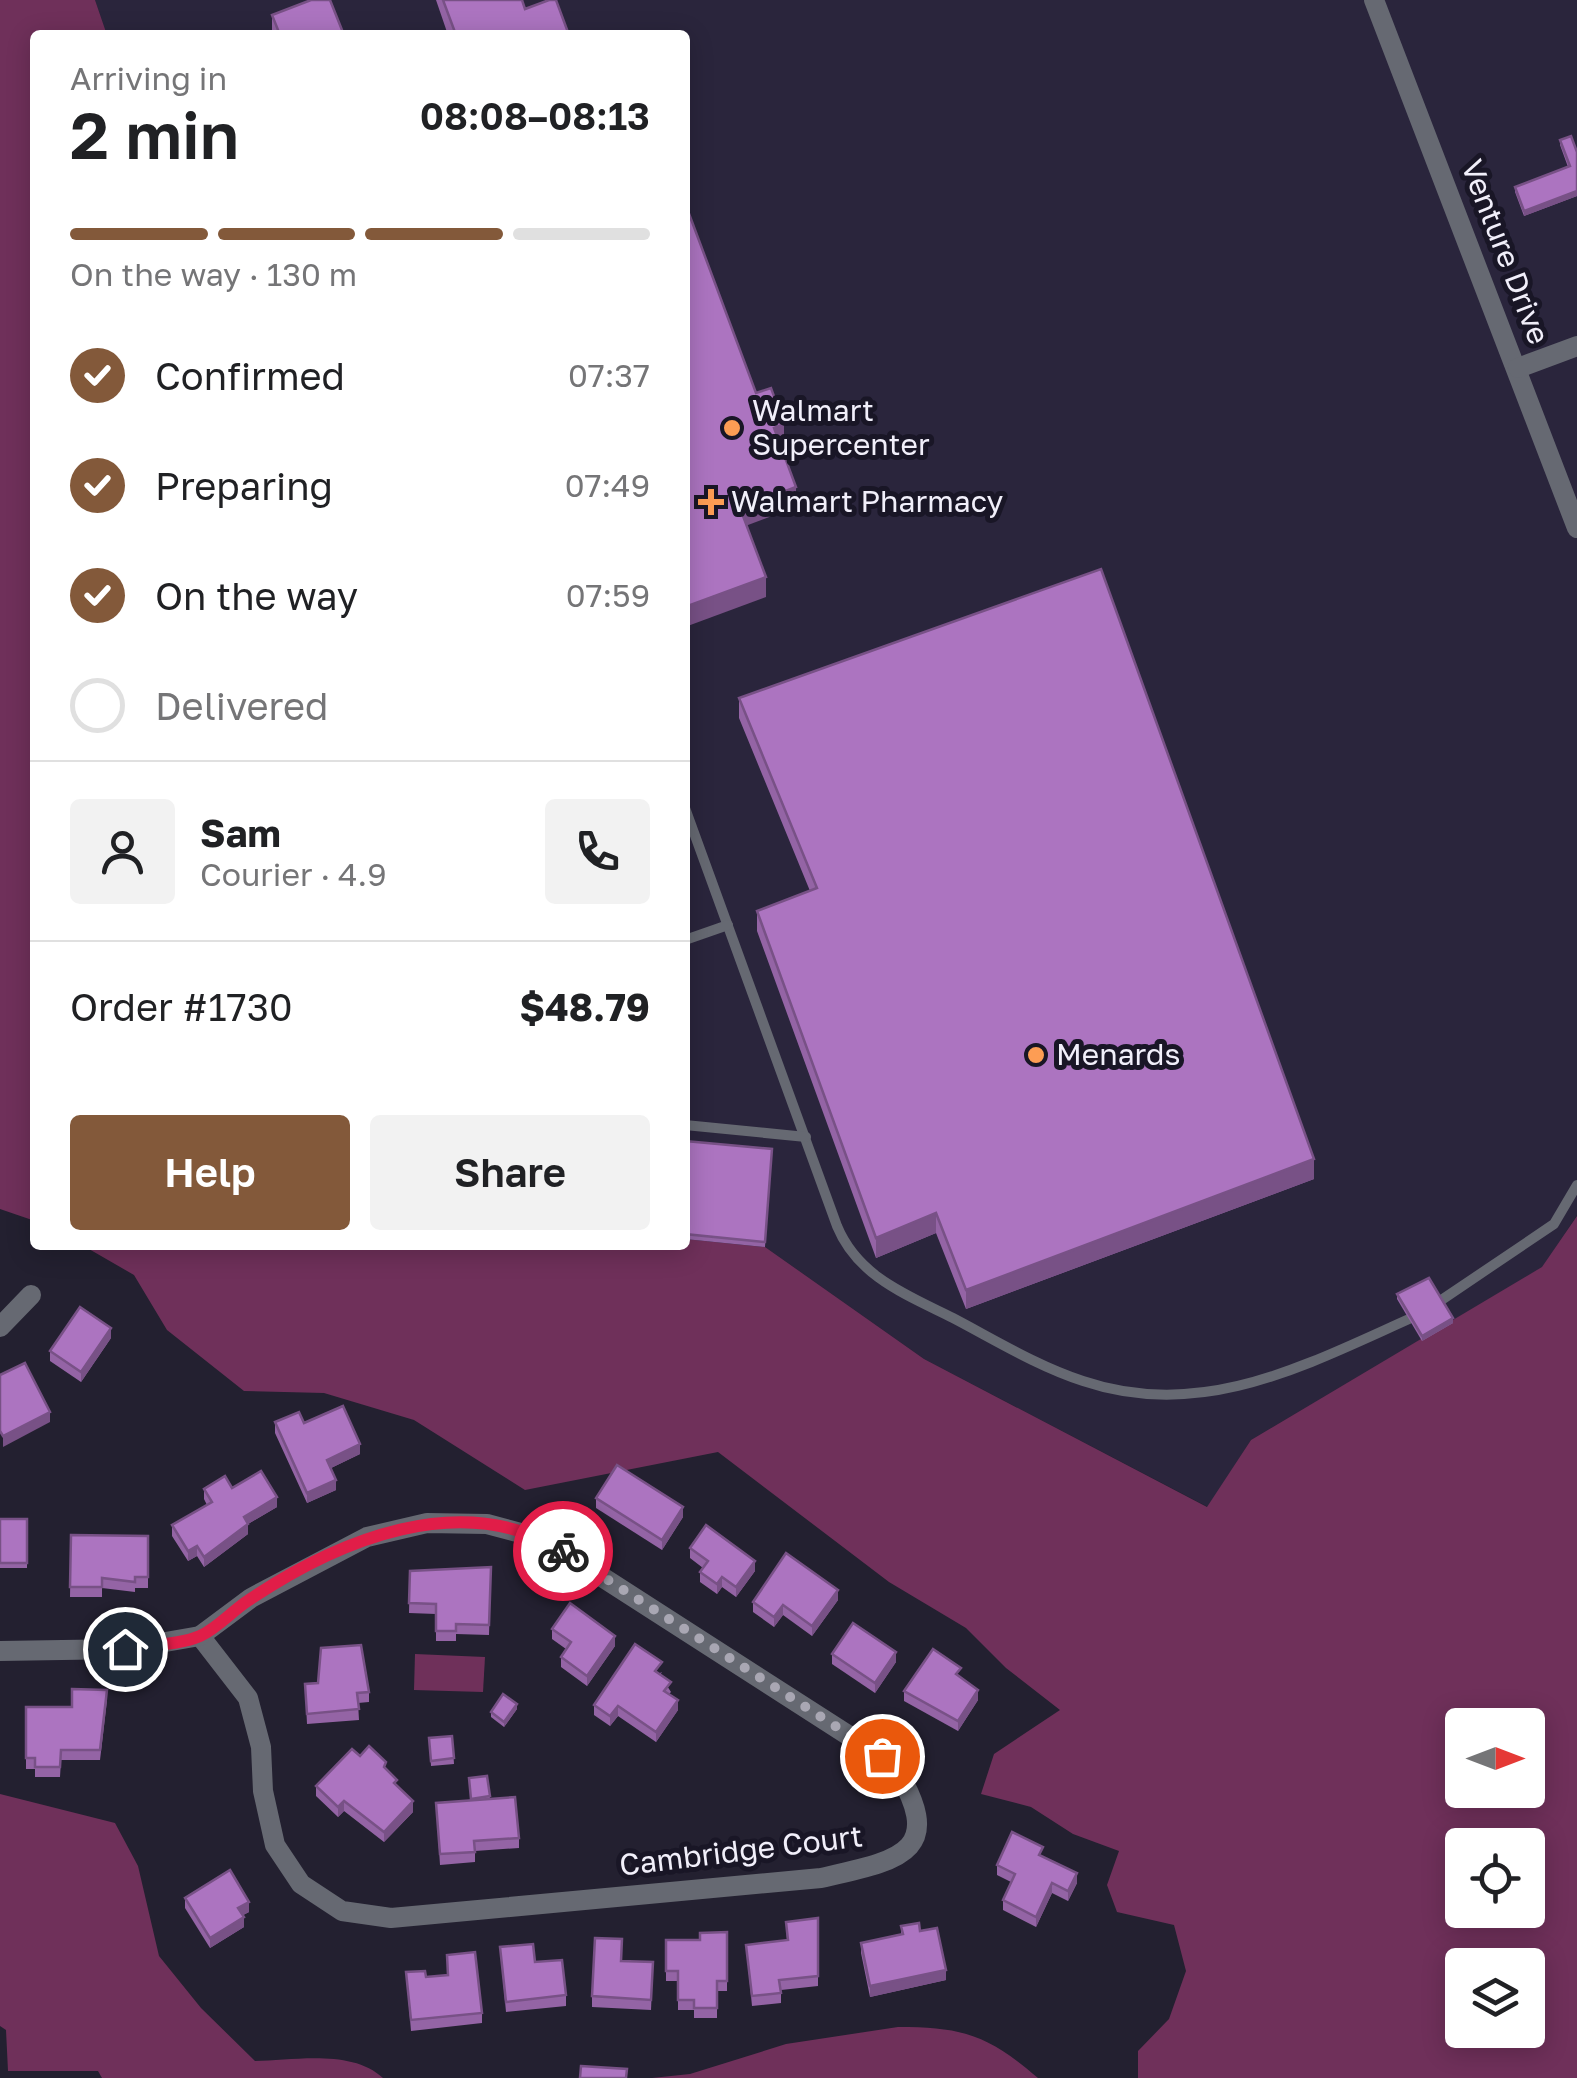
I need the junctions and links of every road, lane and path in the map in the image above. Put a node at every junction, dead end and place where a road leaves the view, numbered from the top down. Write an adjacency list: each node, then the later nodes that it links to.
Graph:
1 (1374, 0): 3 (street, Venture Drive)
2 (1577, 346): 3 (street)
3 (1518, 368): 4 (street, Venture Drive)
4 (1577, 528)
5 (690, 822): 6 (lane)
6 (728, 925): 7 (lane); 9 (lane)
7 (690, 938)
8 (690, 1126): 9 (lane)
9 (806, 1137): 13 (lane)
10 (1577, 1185): 12 (lane)
11 (32, 1295): 14 (street)
12 (1440, 1301)
13 (1410, 1319)
14 (0, 1326)
15 (200, 1636): 15 (street, Cambridge Court); 16 (street)
16 (0, 1650)

